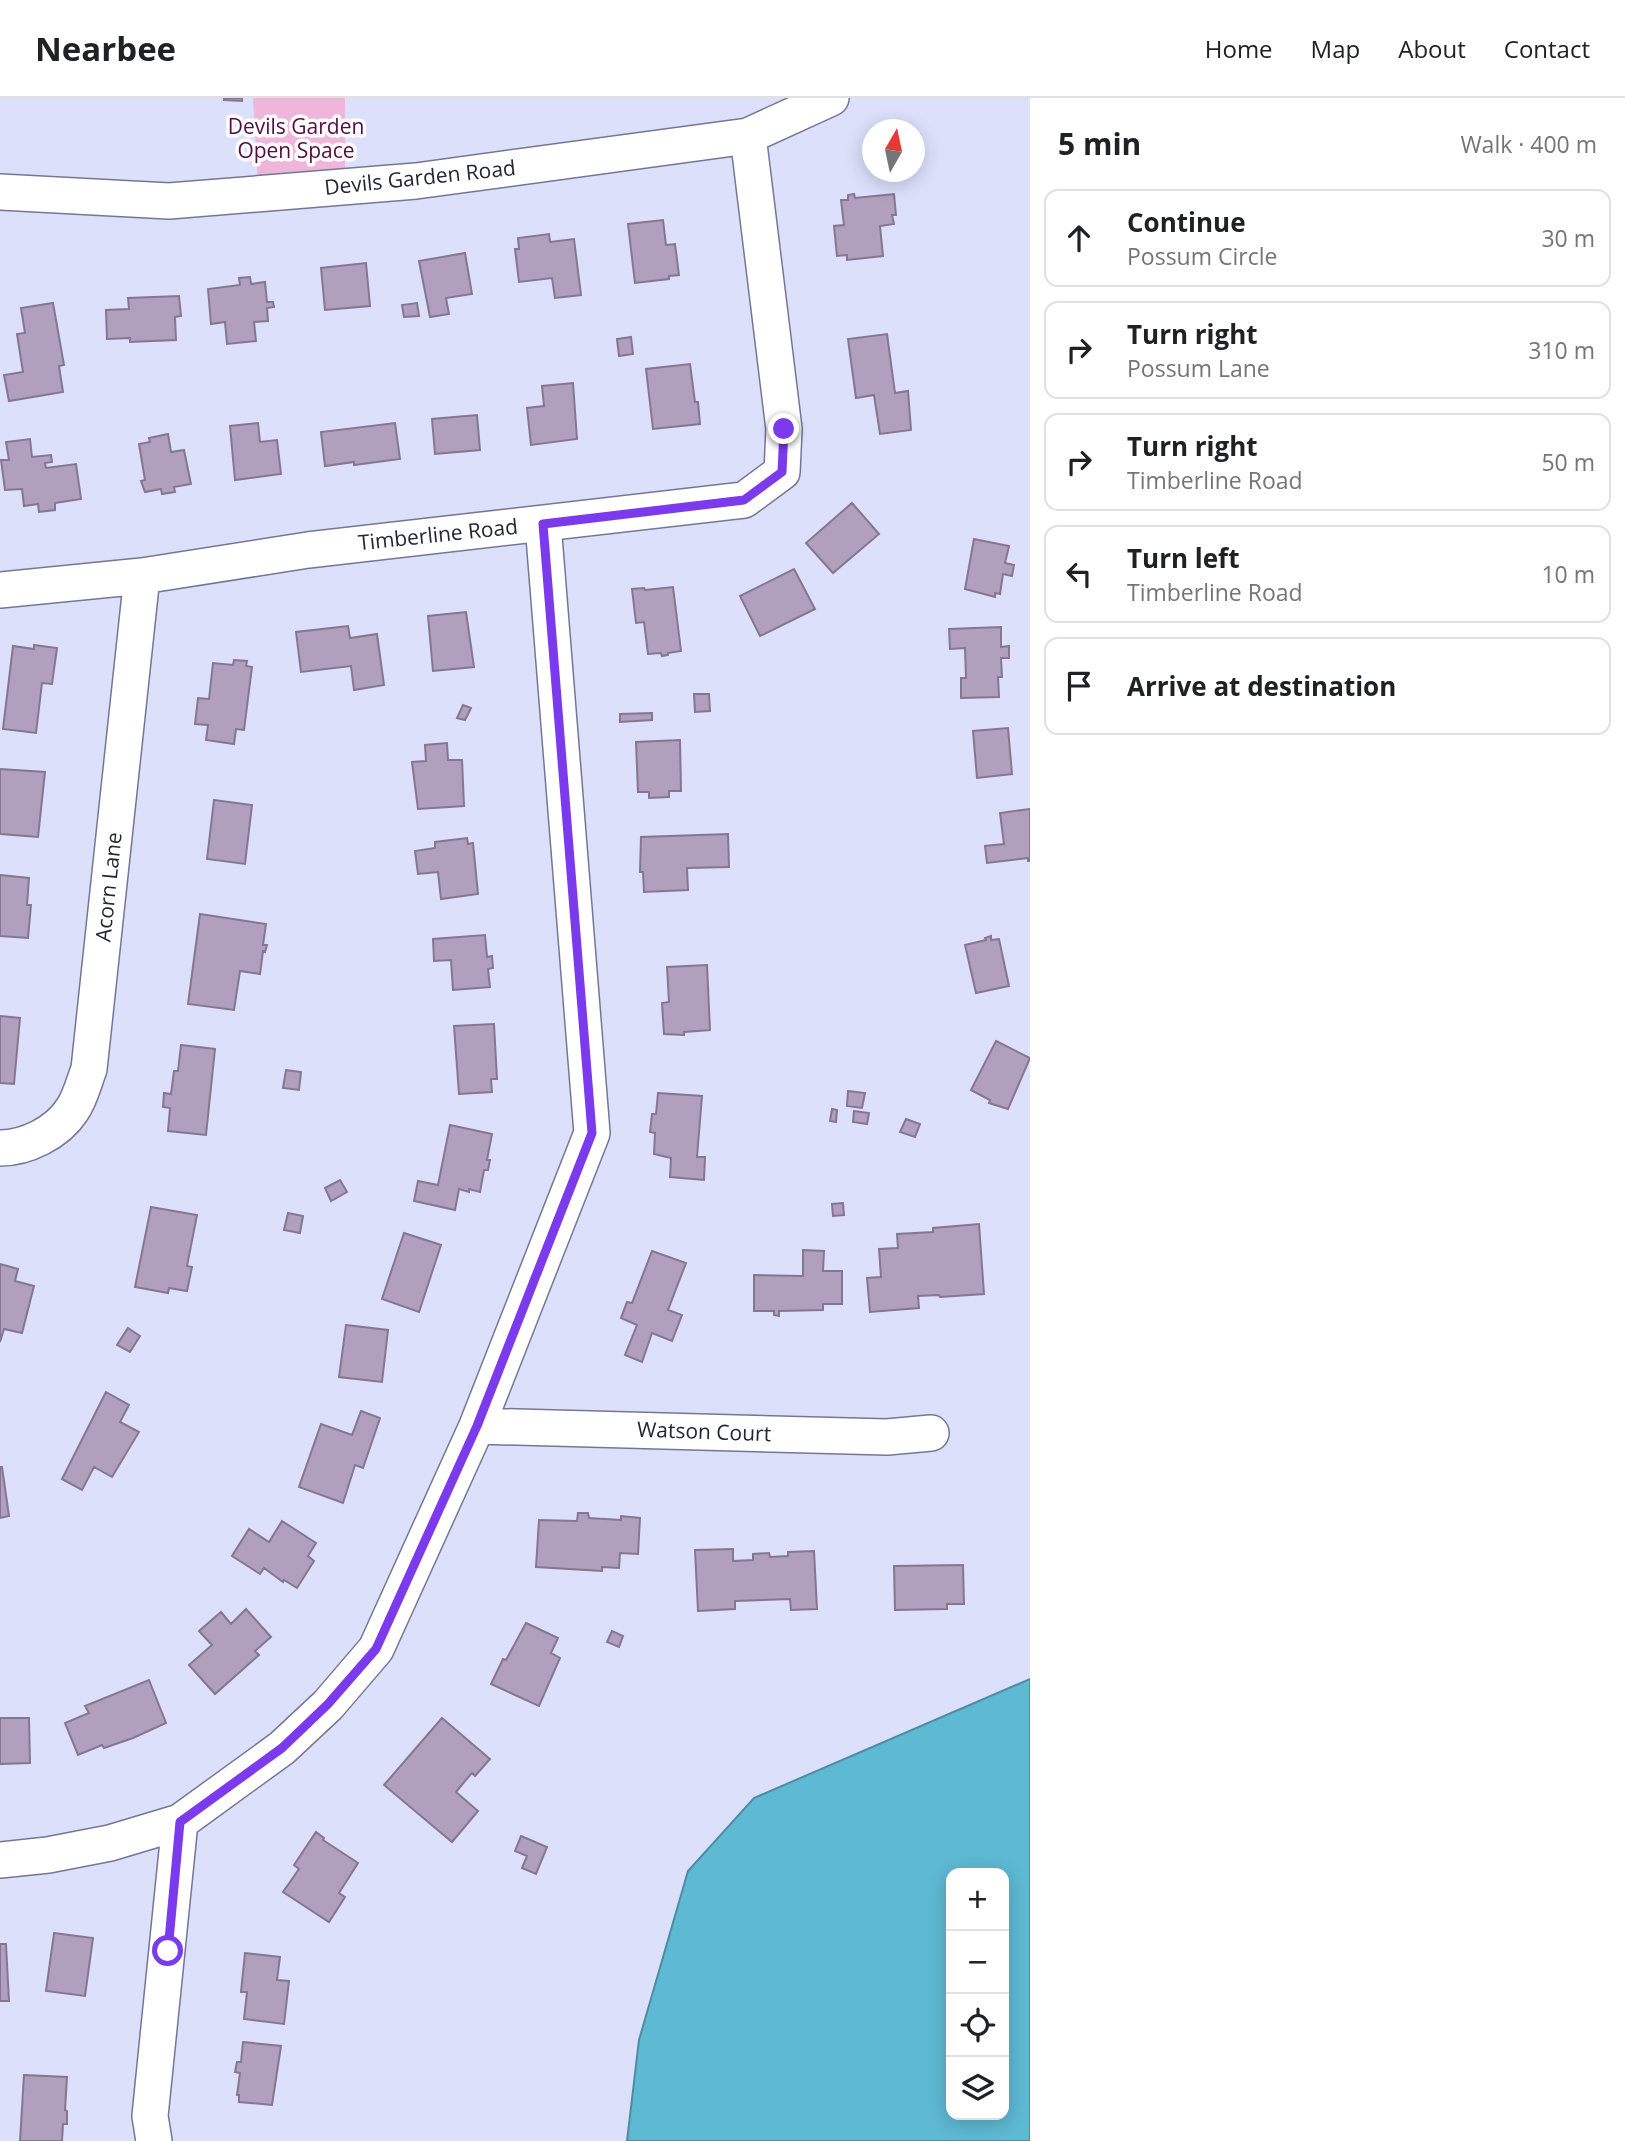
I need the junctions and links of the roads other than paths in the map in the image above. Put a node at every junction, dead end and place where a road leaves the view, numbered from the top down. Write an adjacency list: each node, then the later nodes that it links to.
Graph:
1 (831, 98): 2 (street, Devils Garden Road)
2 (747, 136): 3 (street, Devils Garden Road); 4 (street, Timberline Road)
3 (0, 192)
4 (543, 524): 5 (street, Timberline Road); 8 (street)
5 (142, 576): 6 (street, Timberline Road); 7 (street, Acorn Lane)
6 (0, 590)
7 (0, 1148)
8 (477, 1426): 9 (street, Watson Court); 10 (street)
9 (931, 1433)
10 (180, 1822): 11 (street); 12 (street)
11 (0, 1860)
12 (153, 2141)

